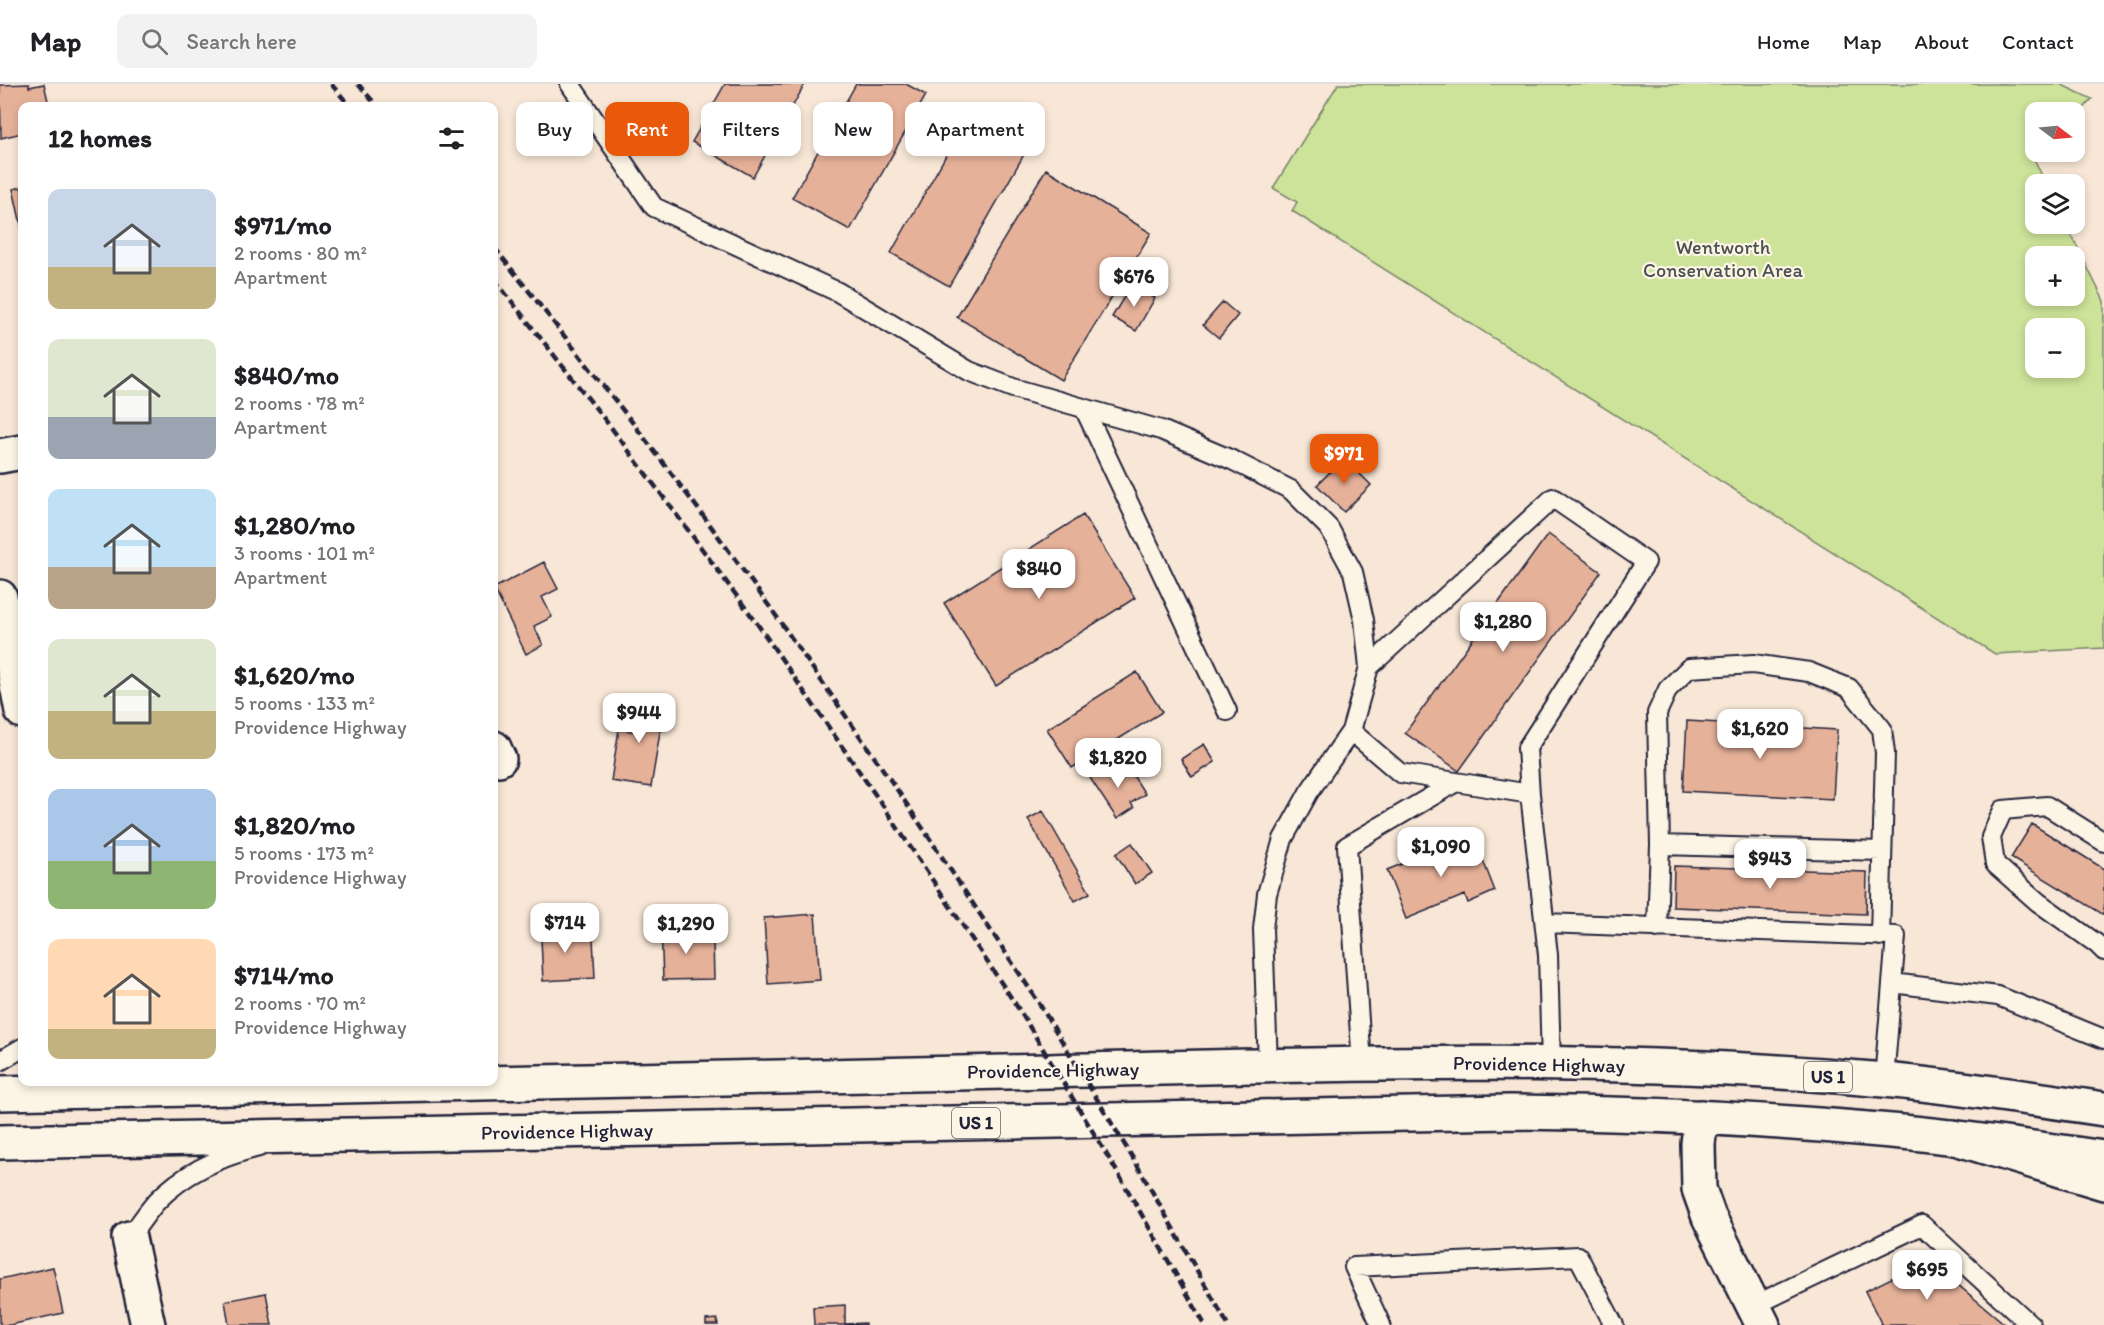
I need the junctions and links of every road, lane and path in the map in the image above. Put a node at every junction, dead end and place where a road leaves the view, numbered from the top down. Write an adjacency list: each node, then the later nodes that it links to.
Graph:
1 (570, 84): 2 (lane)
2 (1084, 408): 6 (lane); 8 (lane)
3 (18, 453): 4 (main road)
4 (0, 456)
5 (0, 597): 7 (main road)
6 (1369, 668): 9 (lane); 11 (lane)
7 (18, 690)
8 (1227, 711)
9 (1351, 731): 10 (lane); 25 (lane)
10 (1456, 782): 11 (lane); 23 (lane)
11 (1530, 794): 15 (lane)
12 (2104, 842): 18 (lane)
13 (1660, 845): 14 (lane); 14 (lane); 16 (lane)
14 (1882, 851): 17 (lane)
15 (1545, 923): 16 (lane); 24 (lane)
16 (1657, 928): 17 (lane)
17 (1880, 936): 19 (lane)
18 (2104, 951)
19 (1892, 983): 20 (lane); 26 (lane)
20 (2104, 1039)
21 (18, 1050): 22 (lane)
22 (0, 1061)
23 (1362, 1064): 24 (main road, Providence Highway / US 1); 25 (main road, Providence Highway / US 1)
24 (1551, 1064): 26 (main road, Providence Highway / US 1)
25 (1268, 1065): 27 (main road, Providence Highway / US 1)
26 (1884, 1080): 30 (main road, Providence Highway / US 1)
27 (498, 1083)
28 (377, 1086): 29 (main road, Providence Highway / US 1)
29 (0, 1093)
30 (2104, 1109)
31 (1701, 1117): 32 (main road, Providence Highway / US 1); 33 (main road, Providence Highway / US 1); 38 (main road)
32 (303, 1136): 34 (main road, Providence Highway / US 1); 37 (lane)
33 (1952, 1137): 35 (main road, Providence Highway); 36 (main road, US 1)
34 (0, 1142)
35 (2104, 1158)
36 (2104, 1183)
37 (129, 1238): 39 (main road)
38 (1758, 1315): 42 (lane)
39 (148, 1325)
40 (1382, 1325): 41 (lane)
41 (1614, 1325)
42 (2031, 1325)

